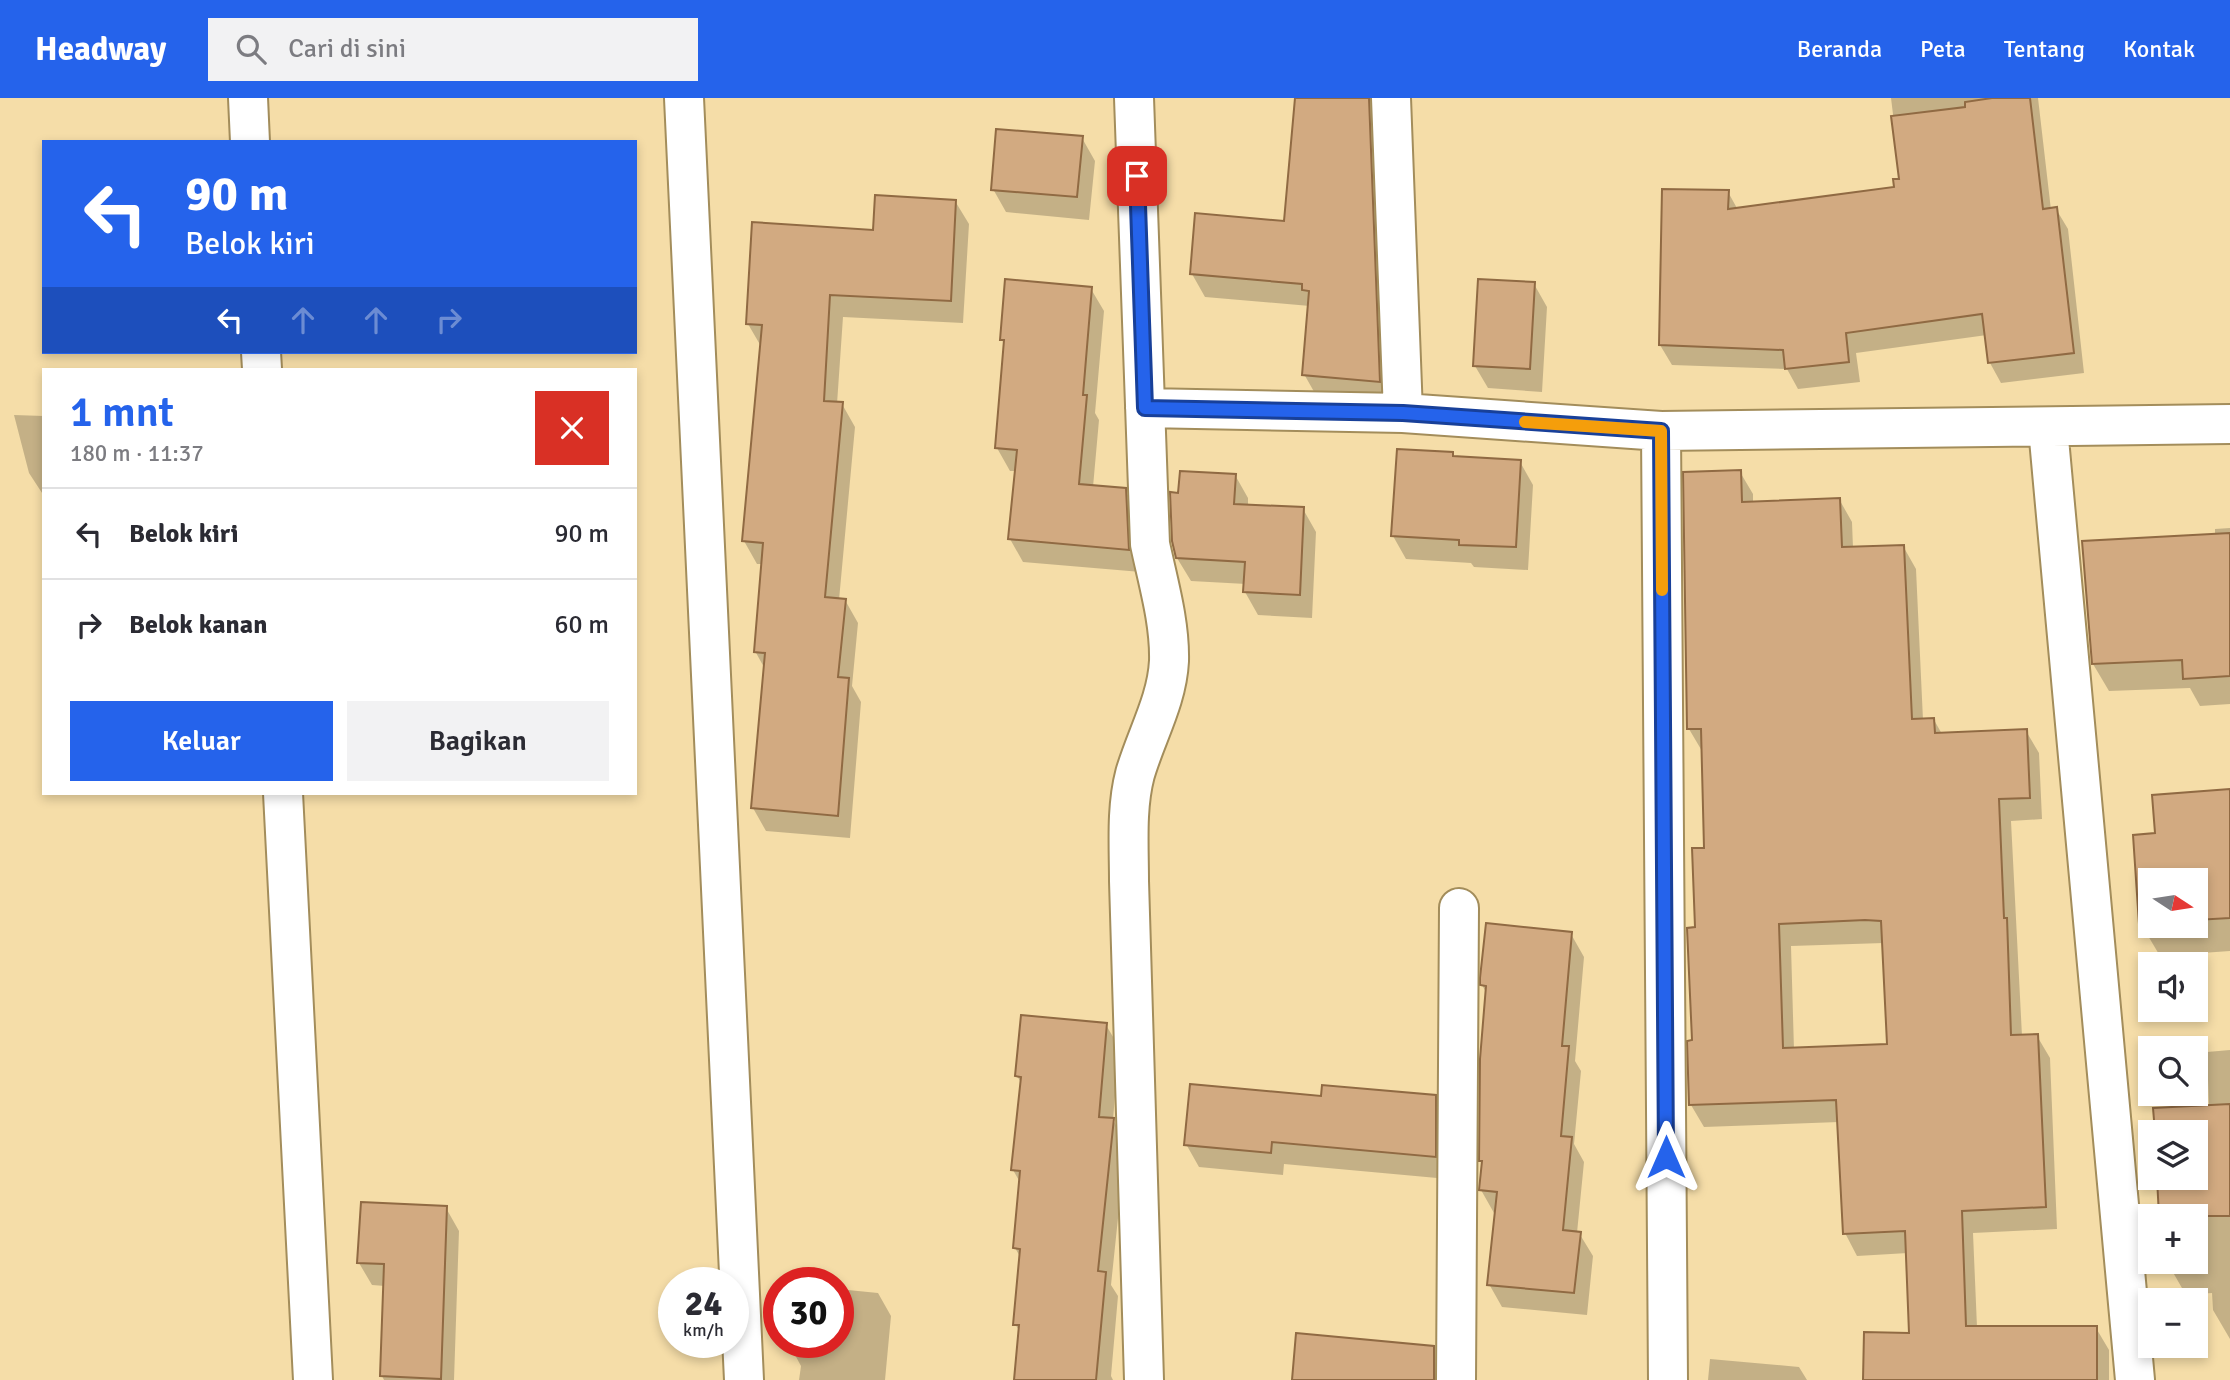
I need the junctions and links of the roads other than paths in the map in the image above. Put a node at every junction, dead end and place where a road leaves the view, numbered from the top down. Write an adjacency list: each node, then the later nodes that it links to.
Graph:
1 (248, 98): 5 (street)
2 (684, 98): 14 (street)
3 (1134, 98): 6 (street)
4 (1391, 98): 7 (street)
5 (250, 140)
6 (1145, 408): 7 (street); 15 (street)
7 (1403, 413): 10 (street)
8 (2230, 424): 9 (street)
9 (2048, 428): 10 (street); 18 (street)
10 (1661, 431): 17 (street)
11 (283, 795): 13 (street)
12 (1459, 908): 16 (street)
13 (313, 1380)
14 (744, 1380)
15 (1144, 1380)
16 (1456, 1380)
17 (1668, 1380)
18 (2135, 1380)

